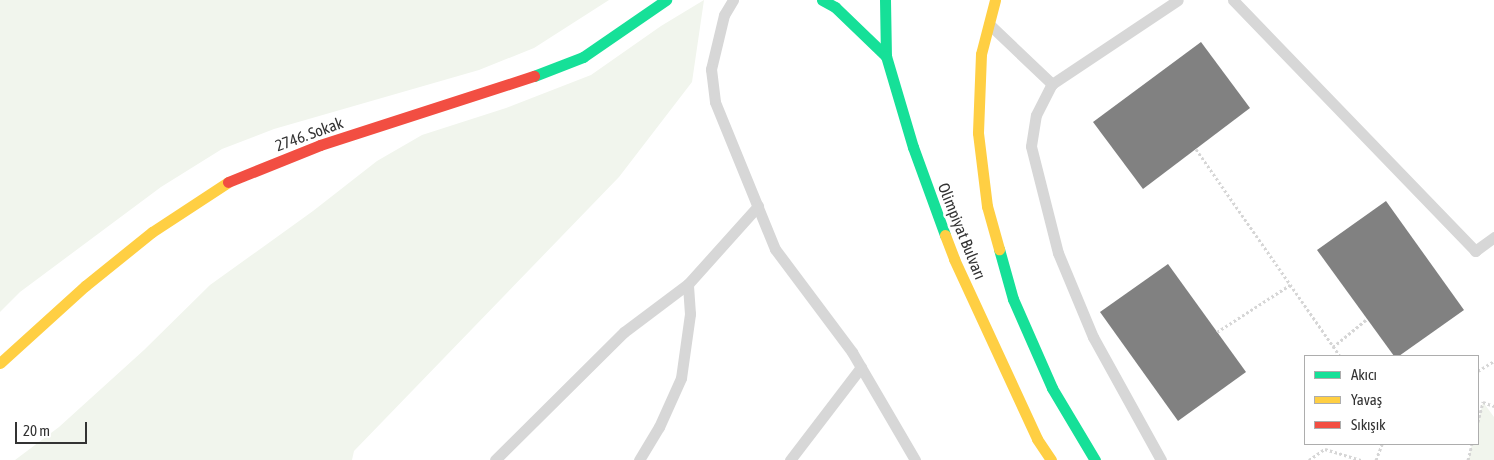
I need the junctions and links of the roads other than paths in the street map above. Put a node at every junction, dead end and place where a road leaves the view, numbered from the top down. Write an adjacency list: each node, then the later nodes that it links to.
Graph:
1 (666, 0): 14 (main road, 2746. Sokak)
2 (733, 0): 11 (lane)
3 (822, 0): 9 (main road)
4 (884, 0): 9 (main road, Olimpiyat Bulvarı)
5 (995, 0): 8 (main road, Olimpiyat Bulvarı)
6 (1178, 0): 10 (lane)
7 (1233, 0): 12 (lane)
8 (989, 23): 10 (lane); 21 (main road, Olimpiyat Bulvarı)
9 (886, 56): 20 (main road, Olimpiyat Bulvarı)
10 (1052, 84): 22 (lane)
11 (758, 206): 13 (lane); 15 (lane)
12 (1494, 237)
13 (688, 284): 16 (lane); 17 (lane)
14 (0, 363)
15 (861, 367): 18 (lane); 19 (lane)
16 (496, 460)
17 (639, 460)
18 (790, 460)
19 (915, 460)
20 (1051, 460)
21 (1095, 460)
22 (1161, 460)

